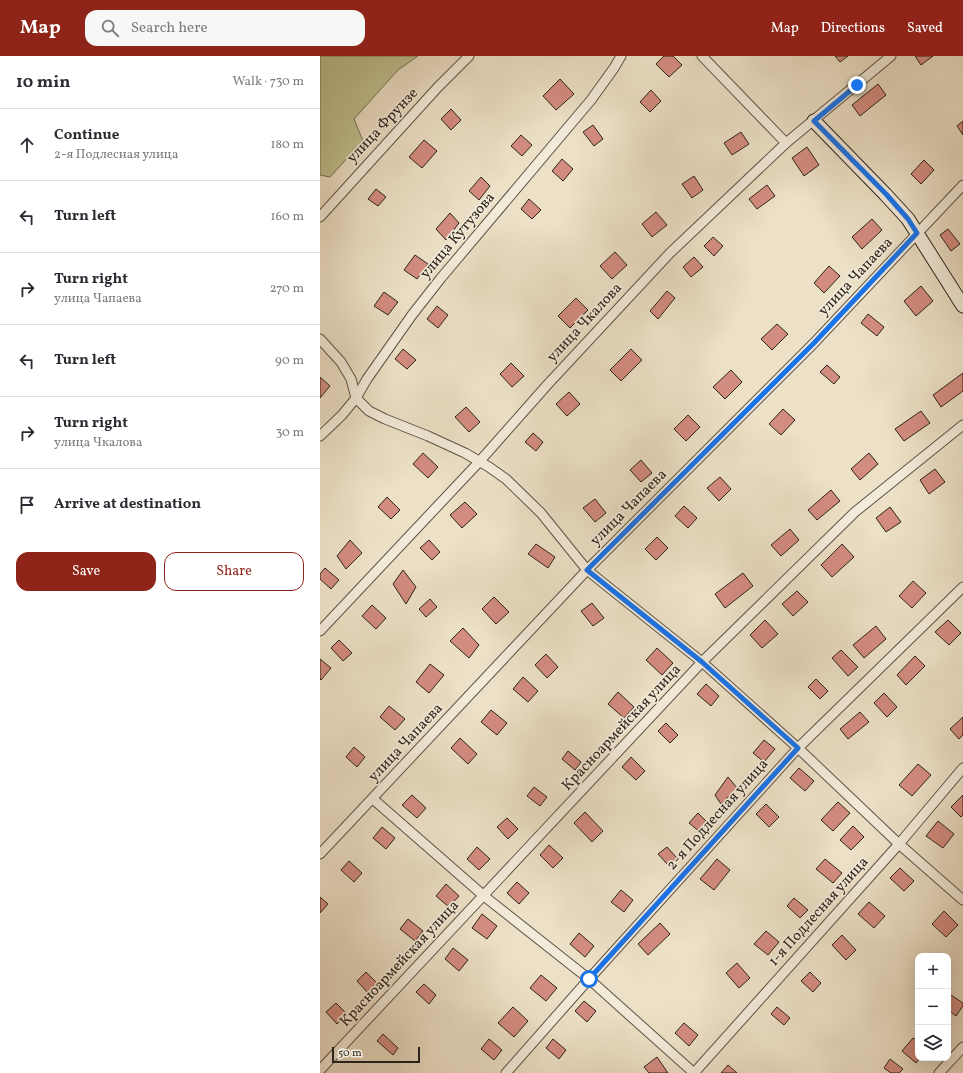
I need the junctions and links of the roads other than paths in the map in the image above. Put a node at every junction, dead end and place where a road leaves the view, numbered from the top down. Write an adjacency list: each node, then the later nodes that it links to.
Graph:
1 (469, 56): 8 (street, улица Фрунзе)
2 (621, 56): 12 (street, улица Кутузова)
3 (702, 56): 6 (street)
4 (891, 56): 5 (street, улица Чкалова)
5 (814, 121): 6 (street, улица Чкалова); 9 (street)
6 (786, 143): 15 (street, улица Чкалова)
7 (963, 185): 9 (street, улица Чапаева)
8 (320, 217)
9 (917, 233): 10 (street); 16 (street, улица Чапаева)
10 (963, 306)
11 (320, 340): 12 (street)
12 (356, 398): 14 (street, улица Кутузова); 15 (street)
13 (963, 425): 19 (street, Красноармейская улица)
14 (320, 436)
15 (479, 462): 16 (street); 18 (street, улица Чкалова)
16 (587, 570): 19 (street); 22 (street, улица Чапаева)
17 (963, 587): 20 (street, 2-я Подлесная улица)
18 (320, 631)
19 (702, 662): 20 (street); 25 (street, Красноармейская улица)
20 (798, 748): 23 (street); 27 (street, 2-я Подлесная улица)
21 (963, 768): 23 (street, 1-я Подлесная улица)
22 (373, 799): 24 (street, улица Чапаева); 25 (street)
23 (899, 844): 26 (street); 31 (street, 1-я Подлесная улица)
24 (320, 854)
25 (484, 896): 27 (street); 29 (street, Красноармейская улица)
26 (963, 900)
27 (589, 979): 30 (street, 2-я Подлесная улица); 31 (street)
28 (963, 1047): 32 (street)
29 (320, 1070)
30 (506, 1073)
31 (694, 1073)
32 (939, 1073)

